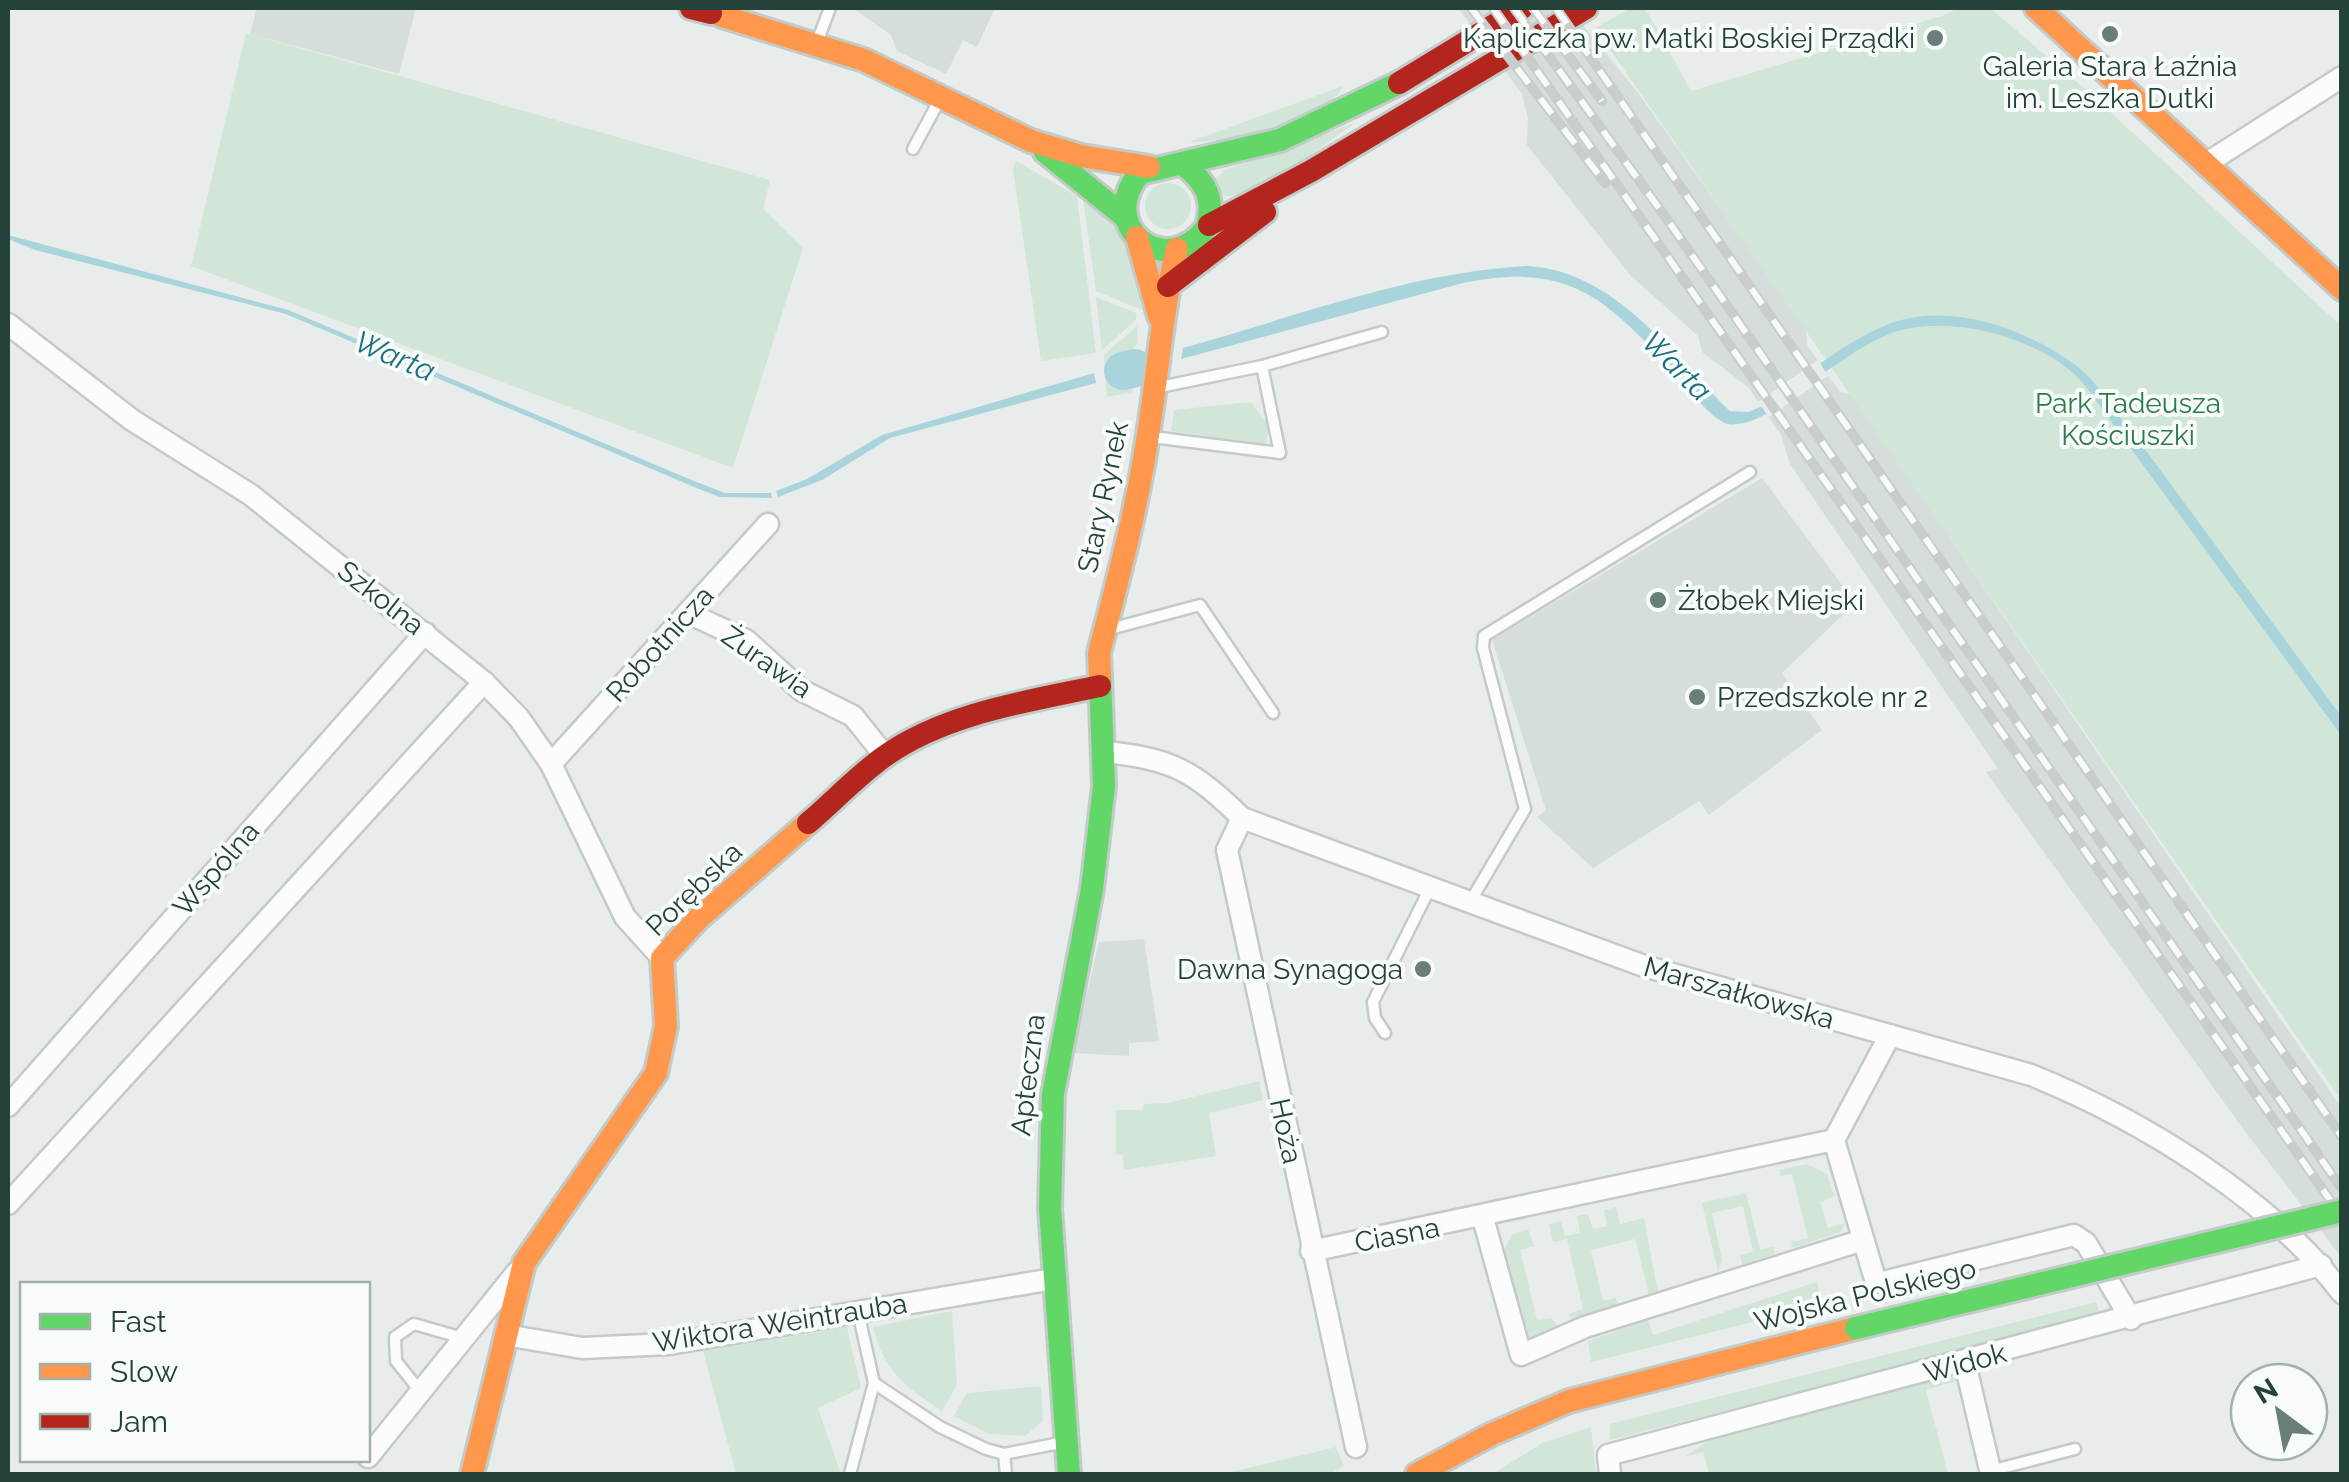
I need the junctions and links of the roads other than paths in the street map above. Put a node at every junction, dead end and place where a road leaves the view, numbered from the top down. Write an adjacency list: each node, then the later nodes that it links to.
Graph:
1 (830, 8): 6 (lane)
2 (1522, 8): 8 (street)
3 (1586, 8): 10 (street)
4 (2036, 8): 13 (street)
5 (708, 12): 6 (street)
6 (817, 42): 9 (street)
7 (2342, 77): 13 (street)
8 (1375, 94): 10 (street); 14 (street)
9 (942, 96): 11 (street); 12 (lane)
10 (1390, 121): 16 (street)
11 (1031, 141): 15 (street); 18 (street)
12 (913, 149)
13 (2206, 162): 21 (street)
14 (1183, 164): 15 (street); 17 (street)
15 (1149, 167): 18 (street)
16 (1311, 171): 17 (street); 20 (street)
17 (1209, 225): 19 (street)
18 (1131, 227): 19 (street); 23 (street, Stary Rynek)
19 (1178, 249): 20 (street, Stary Rynek)
20 (1168, 286): 23 (street, Stary Rynek)
21 (2342, 288)
22 (8, 324): 32 (street, Szkolna)
23 (1159, 328): 26 (street, Stary Rynek)
24 (1382, 332): 25 (lane)
25 (1262, 366): 26 (lane); 27 (lane)
26 (1154, 385): 27 (street, Stary Rynek)
27 (1148, 437): 31 (street, Stary Rynek)
28 (1750, 472): 41 (lane)
29 (768, 524): 30 (street, Robotnicza)
30 (688, 613): 37 (street, Żurawia); 38 (street, Robotnicza)
31 (1104, 629): 34 (street, Stary Rynek); 35 (lane)
32 (425, 633): 33 (street, Szkolna); 45 (street, Wspólna)
33 (484, 682): 38 (street, Szkolna); 47 (street)
34 (1100, 686): 36 (street, Apteczna); 37 (street, Porębska)
35 (1273, 713)
36 (1104, 752): 39 (street, Marszałkowska); 54 (street, Apteczna)
37 (885, 756): 42 (street, Porębska)
38 (552, 764): 42 (street, Szkolna)
39 (1242, 818): 40 (street, Marszałkowska); 51 (street, Hoża)
40 (1430, 887): 41 (street, Marszałkowska); 43 (lane)
41 (1470, 902): 44 (street, Marszałkowska)
42 (662, 958): 52 (street, Porębska)
43 (1385, 1033)
44 (1890, 1035): 46 (street); 53 (street, Marszałkowska)
45 (8, 1106)
46 (1834, 1140): 49 (street, Ciasna); 50 (street)
47 (8, 1204)
48 (2342, 1211): 76 (street, Wojska Polskiego, bridge)
49 (1483, 1218): 51 (street, Ciasna); 60 (street)
50 (1862, 1240): 57 (street); 60 (street)
51 (1312, 1251): 66 (street, Hoża)
52 (524, 1262): 58 (street, Porębska); 59 (street)
53 (2321, 1266): 55 (street, Marszałkowska); 57 (street, Widok)
54 (1053, 1279): 56 (street, Wiktora Weintrauba); 65 (street, Apteczna)
55 (2342, 1292)
56 (858, 1312): 58 (street, Wiktora Weintrauba); 63 (lane)
57 (2130, 1318): 61 (street, Widok)
58 (506, 1335): 72 (street, Porębska)
59 (464, 1338): 64 (street); 64 (lane)
60 (1516, 1350): 62 (street)
61 (1965, 1363): 70 (street, Widok); 71 (street)
62 (1522, 1372)
63 (874, 1383): 69 (lane); 73 (lane)
64 (420, 1391): 68 (street)
65 (1067, 1442): 69 (lane); 75 (street, Apteczna)
66 (1356, 1447)
67 (2075, 1448): 71 (lane)
68 (370, 1453)
69 (1004, 1454): 74 (lane)
70 (1609, 1465)
71 (1991, 1473)
72 (472, 1474)
73 (850, 1474)
74 (1006, 1474)
75 (1068, 1474)
76 (1417, 1474)

